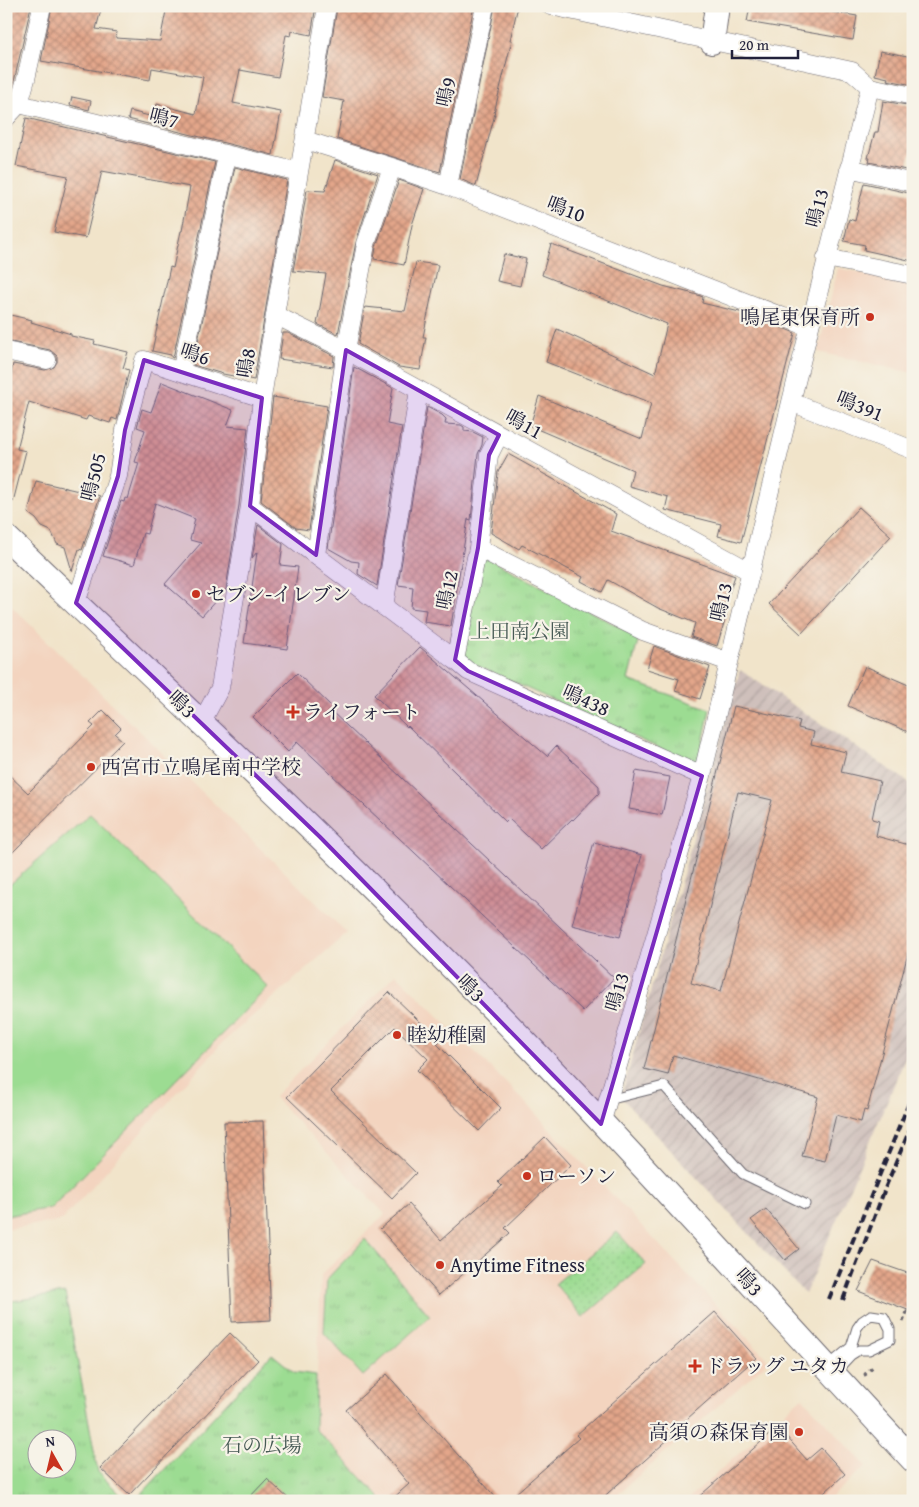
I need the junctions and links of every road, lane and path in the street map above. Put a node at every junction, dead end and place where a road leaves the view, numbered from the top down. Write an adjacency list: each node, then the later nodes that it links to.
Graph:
1 (42, 6): 9 (street)
2 (327, 6): 11 (street, 鳴8)
3 (485, 6): 17 (street, 鳴9)
4 (551, 6): 6 (street)
5 (717, 6): 6 (street)
6 (712, 42): 7 (street)
7 (870, 87): 8 (street); 14 (street, 鳴13)
8 (913, 96)
9 (19, 104): 10 (street); 12 (street, 鳴7)
10 (6, 118)
11 (305, 140): 13 (street, 鳴10); 15 (street, 鳴8)
12 (227, 156): 15 (street, 鳴7); 26 (street)
13 (392, 166): 17 (street, 鳴10); 22 (street)
14 (848, 168): 16 (street); 18 (street, 鳴13)
15 (299, 172): 20 (street, 鳴8)
16 (913, 183)
17 (448, 186): 21 (street, 鳴10)
18 (826, 258): 19 (street); 21 (street, 鳴13)
19 (913, 274)
20 (275, 315): 22 (street, 鳴11); 28 (street, 鳴8)
21 (810, 327): 29 (street, 鳴13)
22 (346, 350): 27 (street, 鳴11); 35 (street)
23 (6, 351): 24 (street)
24 (46, 360)
25 (144, 360): 26 (street, 鳴6); 37 (street, 鳴505)
26 (181, 372): 28 (street, 鳴6)
27 (419, 390): 30 (street, 鳴11); 38 (street)
28 (262, 398): 32 (street, 鳴8)
29 (791, 402): 31 (street, 鳴391); 36 (street, 鳴13)
30 (499, 434): 34 (street); 36 (street, 鳴11)
31 (913, 450)
32 (250, 506): 35 (street, 鳴12); 41 (street, 鳴8)
33 (6, 538): 37 (street, 鳴3)
34 (478, 548): 39 (street, 鳴12); 40 (street, 鳴12)
35 (316, 555): 38 (street, 鳴12)
36 (751, 572): 40 (street, 鳴13)
37 (76, 604): 41 (street, 鳴3)
38 (384, 607): 39 (street, 鳴12)
39 (454, 660): 42 (street, 鳴438)
40 (729, 662): 42 (street, 鳴13)
41 (201, 723): 44 (street, 鳴3)
42 (702, 776): 43 (street, 鳴13)
43 (608, 1100): 44 (street, 鳴13); 45 (lane)
44 (601, 1124): 49 (street, 鳴3)
45 (805, 1204)
46 (913, 1297): 47 (path)
47 (902, 1324)
48 (880, 1359): 50 (path)
49 (830, 1370): 49 (lane); 51 (street, 鳴3)
50 (871, 1380)
51 (913, 1460)

